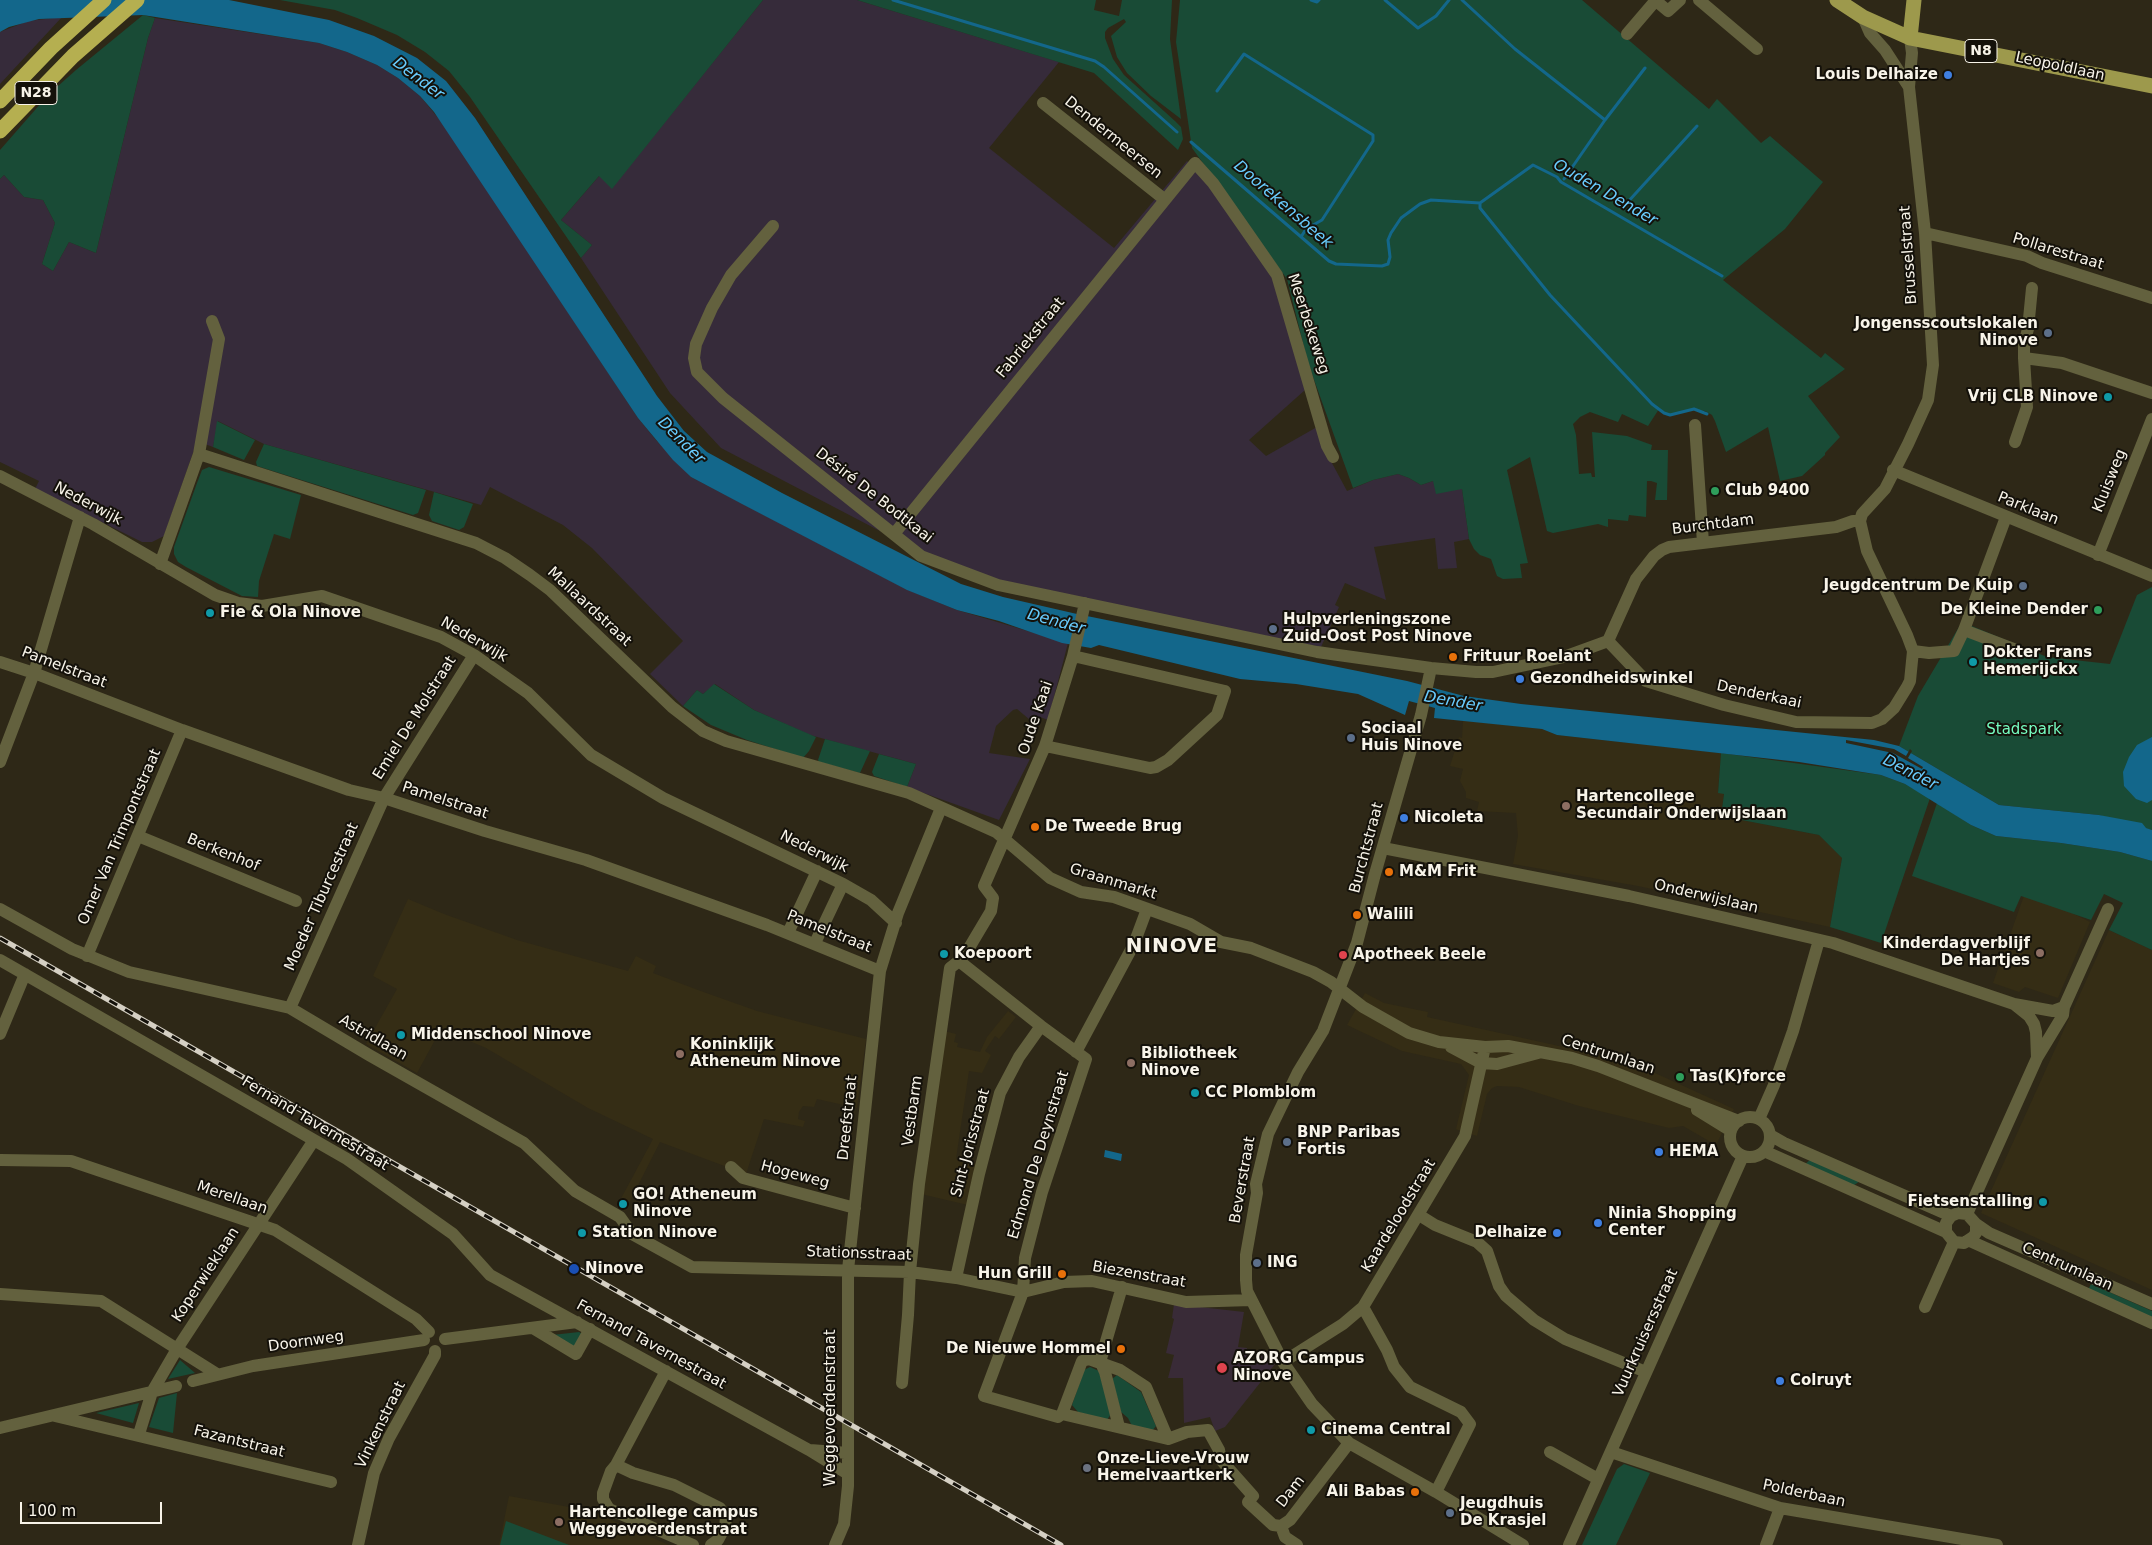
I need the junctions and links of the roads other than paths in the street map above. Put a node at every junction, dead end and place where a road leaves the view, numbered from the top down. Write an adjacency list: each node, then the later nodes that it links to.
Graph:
1 (104, 0): 14 (highway, N28)
2 (136, 0): 16 (highway, N28)
3 (1655, 0): 4 (street); 9 (street)
4 (1680, 0)
5 (1699, 0): 11 (street)
6 (1837, 0): 8 (main road, N8)
7 (1914, 0): 10 (main road)
8 (1863, 17): 10 (main road, N8); 13 (street, Brusselstraat)
9 (1626, 34)
10 (1910, 38): 12 (main road, Leopoldlaan / N8); 13 (street, Brusselstraat)
11 (1757, 49)
12 (2152, 86)
13 (1909, 87): 20 (street, Brusselstraat)
14 (0, 101)
15 (1043, 102): 18 (street, Dendermeersen)
16 (0, 131)
17 (1195, 163): 18 (street, Fabriekstraat); 31 (street, Meerbekeweg)
18 (1164, 199): 37 (street, Fabriekstraat)
19 (773, 226): 37 (street, Désiré De Bodtkaai)
20 (1925, 233): 22 (street, Pollarestraat); 32 (street, Brusselstraat)
21 (2032, 288): 24 (street)
22 (2152, 298)
23 (212, 321): 30 (street)
24 (2024, 358): 25 (street); 28 (street)
25 (2152, 393)
26 (2152, 419): 29 (street, Kluisweg)
27 (1695, 425): 38 (street)
28 (2015, 442)
29 (2146, 451): 39 (street, Kluisweg)
30 (199, 454): 40 (street); 56 (street, Mallaardstraat)
31 (1333, 458)
32 (1894, 470): 35 (street, Parklaan); 36 (street, Brusselstraat)
33 (0, 476): 34 (street, Nederwijk)
34 (80, 517): 40 (street, Nederwijk); 50 (street)
35 (2006, 518): 39 (street, Parklaan); 43 (street)
36 (1860, 521): 38 (street, Burchtdam); 46 (street)
37 (894, 534): 42 (street, Désiré De Bodtkaai)
38 (1704, 543): 44 (street, Burchtdam)
39 (2098, 555): 41 (street, Parklaan)
40 (160, 564): 47 (street, Nederwijk)
41 (2152, 576)
42 (1084, 605): 48 (street, Oude Kaai); 51 (street, Désiré De Bodtkaai)
43 (1964, 630): 45 (street); 46 (street)
44 (1608, 641): 46 (street, Denderkaai); 51 (street, Désiré De Bodtkaai)
45 (2014, 649)
46 (1913, 651)
47 (474, 655): 55 (street, Emiel De Molstraat); 60 (street, Nederwijk)
48 (1073, 656): 53 (street, Oude Kaai); 53 (street)
49 (0, 662): 50 (street, Pamelstraat)
50 (34, 673): 52 (street, Pamelstraat); 54 (street)
51 (1429, 678): 59 (street, Burchtstraat)
52 (182, 730): 55 (street, Pamelstraat); 57 (street, Omer Van Trimpontstraat)
53 (1045, 746): 58 (street, Oude Kaai)
54 (0, 762)
55 (384, 798): 67 (street, Pamelstraat); 78 (street, Moeder Tiburcestraat)
56 (941, 808): 58 (street, Mallaardstraat); 66 (street, Dreefstraat)
57 (138, 836): 62 (street, Berkenhof); 70 (street, Omer Van Trimpontstraat)
58 (1003, 840): 63 (street, Graanmarkt); 72 (street, Oude Kaai)
59 (1383, 848): 68 (street, Onderwijslaan); 75 (street, Burchtstraat)
60 (817, 871): 61 (street, Nederwijk); 67 (street)
61 (843, 884): 66 (street, Nederwijk); 69 (street)
62 (296, 901)
63 (1147, 909): 75 (street, Graanmarkt); 84 (street, Edmond De Deynstraat)
64 (2108, 909): 77 (street, Onderwijslaan)
65 (0, 910): 70 (street, Astridlaan)
66 (896, 923): 73 (street, Dreefstraat)
67 (788, 933): 69 (street, Pamelstraat)
68 (1819, 940): 76 (street, Onderwijslaan); 88 (street)
69 (815, 943): 73 (street, Pamelstraat)
70 (87, 956): 78 (street, Astridlaan)
71 (0, 960): 74 (street, Fernand Tavernestraat)
72 (959, 961): 79 (street); 105 (street, Vestbarm)
73 (880, 970): 96 (street, Dreefstraat)
74 (25, 974): 80 (street); 91 (street, Fernand Tavernestraat)
75 (1340, 989): 81 (street, Centrumlaan); 87 (street, Burchtstraat)
76 (2014, 1004): 77 (street, Onderwijslaan); 85 (street, Onderwijslaan)
77 (2064, 1006): 85 (street, Onderwijslaan)
78 (290, 1008): 103 (street, Astridlaan)
79 (1041, 1026): 84 (street); 107 (street, Sint-Jorisstraat)
80 (0, 1034)
81 (1440, 1042): 82 (street, Centrumlaan); 86 (street, Centrumlaan)
82 (1485, 1047): 83 (street, Centrumlaan); 86 (street, Kaardeloodstraat)
83 (1544, 1052): 86 (street, Centrumlaan); 89 (street, Centrumlaan)
84 (1081, 1056): 110 (street, Edmond De Deynstraat)
85 (2036, 1058): 99 (street, Onderwijslaan)
86 (1482, 1063): 97 (street, Kaardeloodstraat)
87 (1298, 1072): 112 (street, Beverstraat)
88 (1759, 1119): 89 (street, Centrumlaan); 90 (street)
89 (1735, 1126): 93 (street)
90 (1770, 1135): 92 (street); 98 (street)
91 (314, 1140): 100 (street, Koperwieklaan); 116 (street, Fernand Tavernestraat)
92 (1764, 1152): 93 (street); 101 (street, Centrumlaan)
93 (1743, 1156): 127 (street, Vuurkruisersstraat)
94 (0, 1160): 100 (street, Merellaan)
95 (731, 1167): 96 (street, Hogeweg)
96 (855, 1208): 104 (street, Dreefstraat)
97 (1419, 1215): 114 (street, Kaardeloodstraat); 127 (street)
98 (1951, 1216): 99 (street); 101 (street)
99 (1971, 1219): 102 (street); 106 (street, Centrumlaan)
100 (258, 1224): 120 (street, Merellaan); 122 (street, Koperwieklaan)
101 (1950, 1237): 102 (street, Centrumlaan); 115 (street)
102 (1970, 1241): 109 (street, Centrumlaan)
103 (692, 1267): 104 (street, Stationsstraat)
104 (848, 1270): 105 (street, Stationsstraat); 143 (street, Weggevoerdenstraat)
105 (910, 1272): 107 (street, Stationsstraat); 130 (street, Vestbarm)
106 (2078, 1272): 109 (street); 113 (street, Centrumlaan)
107 (956, 1278): 110 (street, Stationsstraat)
108 (1122, 1287): 110 (street, Biezenstraat); 112 (street, Biezenstraat); 125 (street)
109 (2072, 1287): 117 (street, Centrumlaan)
110 (1023, 1292): 133 (street, Edmond De Deynstraat)
111 (0, 1294): 122 (street)
112 (1251, 1300): 124 (street, Beverstraat)
113 (2152, 1304)
114 (1363, 1307): 124 (street, Kaardeloodstraat); 148 (street)
115 (1925, 1307)
116 (577, 1322): 118 (street); 119 (street, Fernand Tavernestraat)
117 (2152, 1323)
118 (533, 1328): 119 (street); 121 (street)
119 (590, 1329): 126 (street, Fernand Tavernestraat)
120 (427, 1336): 121 (street); 123 (street); 128 (street, Doornweg)
121 (445, 1339): 123 (street)
122 (178, 1349): 128 (street); 132 (street, Koperwieklaan)
123 (436, 1351): 152 (street, Vinkenstraat)
124 (1283, 1362): 139 (street, Beverstraat)
125 (1100, 1363): 133 (street); 135 (street); 138 (street)
126 (666, 1372): 140 (street, Fernand Tavernestraat); 144 (street)
127 (1646, 1372): 142 (street, Vuurkruisersstraat)
128 (217, 1374): 129 (street, Doornweg)
129 (193, 1381)
130 (902, 1383)
131 (176, 1386): 132 (street)
132 (152, 1392): 134 (street); 137 (street, Koperwieklaan)
133 (1062, 1414): 135 (street)
134 (55, 1416): 136 (street); 137 (street)
135 (1120, 1427): 138 (street)
136 (0, 1428)
137 (139, 1434): 147 (street, Fazantstraat)
138 (1168, 1439): 151 (street, Dam)
139 (1349, 1443): 148 (street, Beverstraat); 151 (street, Dam)
140 (808, 1450): 143 (street, Fernand Tavernestraat); 145 (street, Fernand Tavernestraat)
141 (1550, 1452): 146 (street)
142 (1610, 1452): 146 (street, Vuurkruisersstraat); 149 (street, Polderbaan)
143 (848, 1453): 145 (street, Weggevoerdenstraat)
144 (616, 1465): 153 (street); 154 (street)
145 (848, 1474): 155 (street, Weggevoerdenstraat)
146 (1598, 1480): 150 (street, Vuurkruisersstraat)
147 (331, 1482)
148 (1436, 1492): 157 (street, Beverstraat)
149 (1780, 1508): 160 (street); 161 (street, Polderbaan)
150 (1578, 1524): 158 (street, Vuurkruisersstraat); 159 (street, Vuurkruisersstraat)
151 (1281, 1526): 156 (street)
152 (358, 1545)
153 (694, 1545)
154 (711, 1545)
155 (835, 1545)
156 (1297, 1545)
157 (1523, 1545)
158 (1559, 1545)
159 (1569, 1545)
160 (1766, 1545)
161 (1997, 1545)

